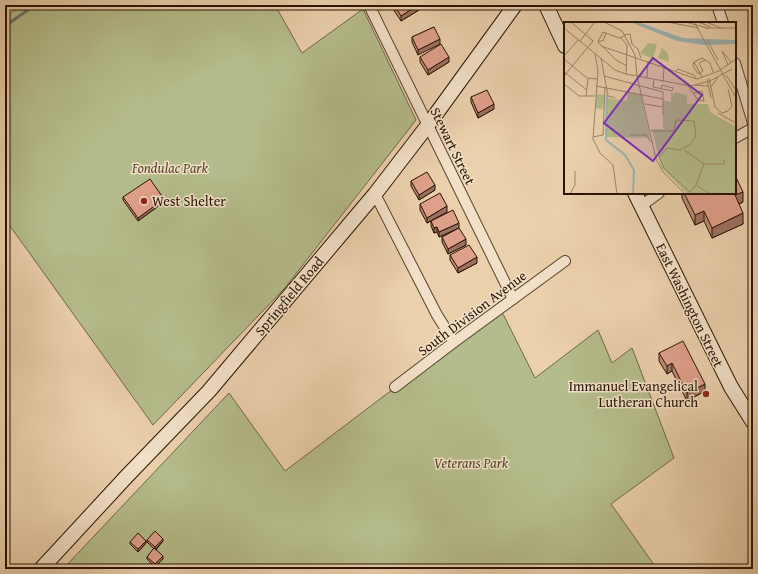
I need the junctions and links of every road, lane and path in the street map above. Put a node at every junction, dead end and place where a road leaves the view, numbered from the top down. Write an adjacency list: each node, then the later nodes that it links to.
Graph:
1 (370, 5): 9 (street, Stewart Street)
2 (515, 5): 9 (main road, Springfield Road)
3 (546, 5): 6 (main road)
4 (717, 5): 5 (street)
5 (723, 22)
6 (564, 44)
7 (736, 66): 8 (street)
8 (753, 123)
9 (428, 125): 12 (main road, Springfield Road); 17 (street, Stewart Street)
10 (753, 128): 11 (street)
11 (736, 137)
12 (374, 194): 18 (street); 21 (main road, Springfield Road)
13 (635, 194): 15 (main road, East Washington Street)
14 (658, 194): 15 (street)
15 (641, 206): 20 (main road, East Washington Street)
16 (565, 261): 17 (street, South Division Avenue)
17 (513, 298): 18 (street, South Division Avenue)
18 (454, 342): 19 (street, South Division Avenue)
19 (395, 388)
20 (752, 418)
21 (41, 569)

